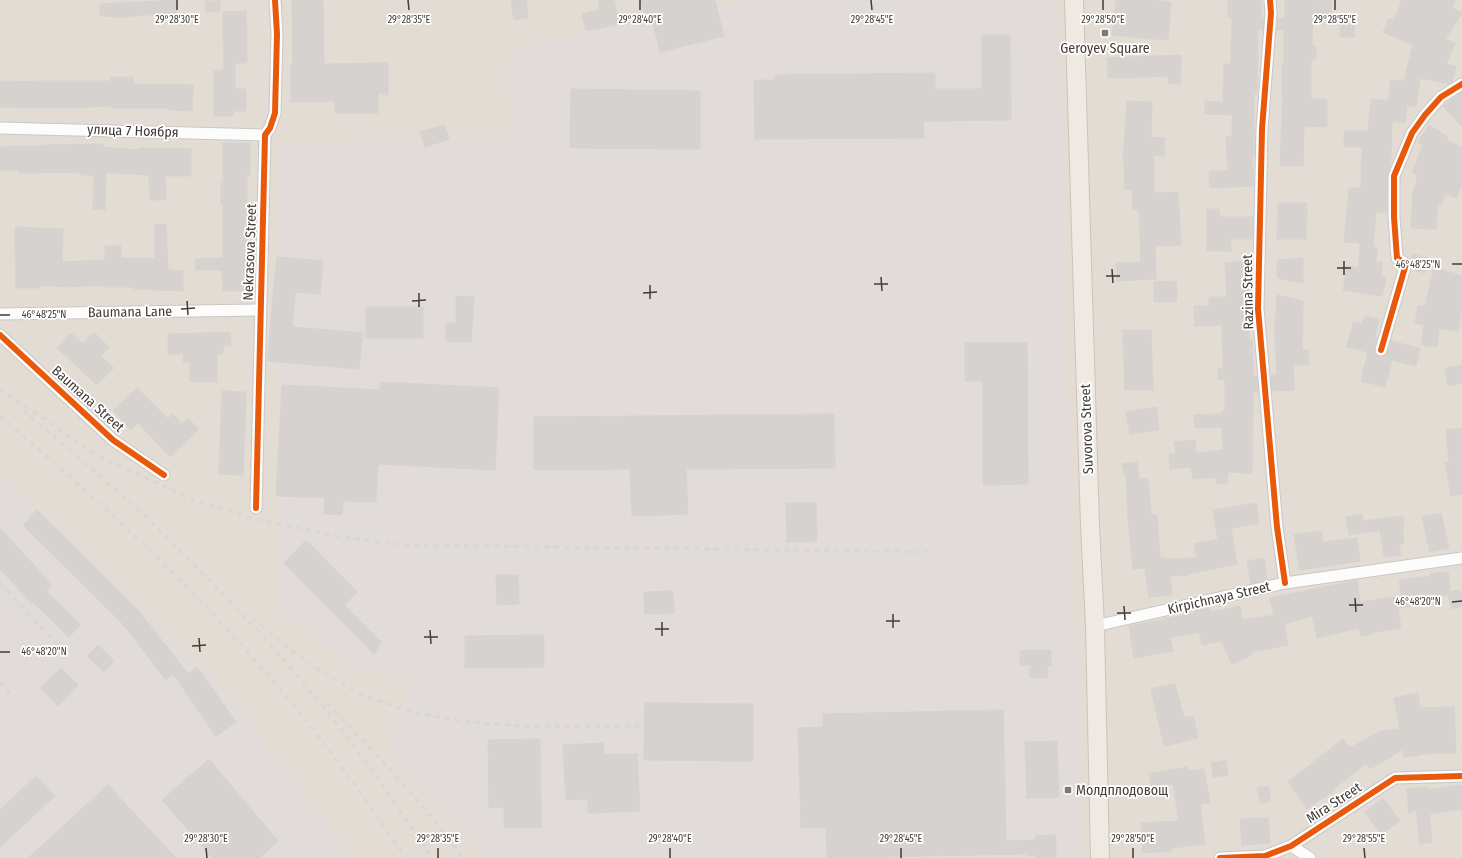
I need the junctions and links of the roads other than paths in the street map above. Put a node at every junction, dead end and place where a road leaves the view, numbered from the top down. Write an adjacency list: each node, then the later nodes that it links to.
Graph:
1 (275, 0): 6 (street, Nekrasova Street)
2 (1074, 0): 15 (main road, Suvorova Street)
3 (1270, 0): 14 (street, Razina Street)
4 (1462, 84): 10 (street)
5 (0, 128): 6 (street, улица 7 Ноября)
6 (265, 135): 7 (street, Nekrasova Street)
7 (260, 310): 8 (street, Baumana Lane); 12 (street, Nekrasova Street)
8 (0, 314)
9 (0, 335): 11 (street, Baumana Street)
10 (1381, 350)
11 (164, 475)
12 (256, 508)
13 (1462, 558): 14 (street, Kirpichnaya Street)
14 (1285, 583): 15 (street, Kirpichnaya Street)
15 (1095, 626): 19 (main road, Suvorova Street)
16 (1462, 776): 17 (street, Mira Street)
17 (1291, 846): 18 (street, Mira Street); 21 (street)
18 (1265, 857): 20 (street, Mira Street)
19 (1100, 858)
20 (1220, 858)
21 (1310, 858)

